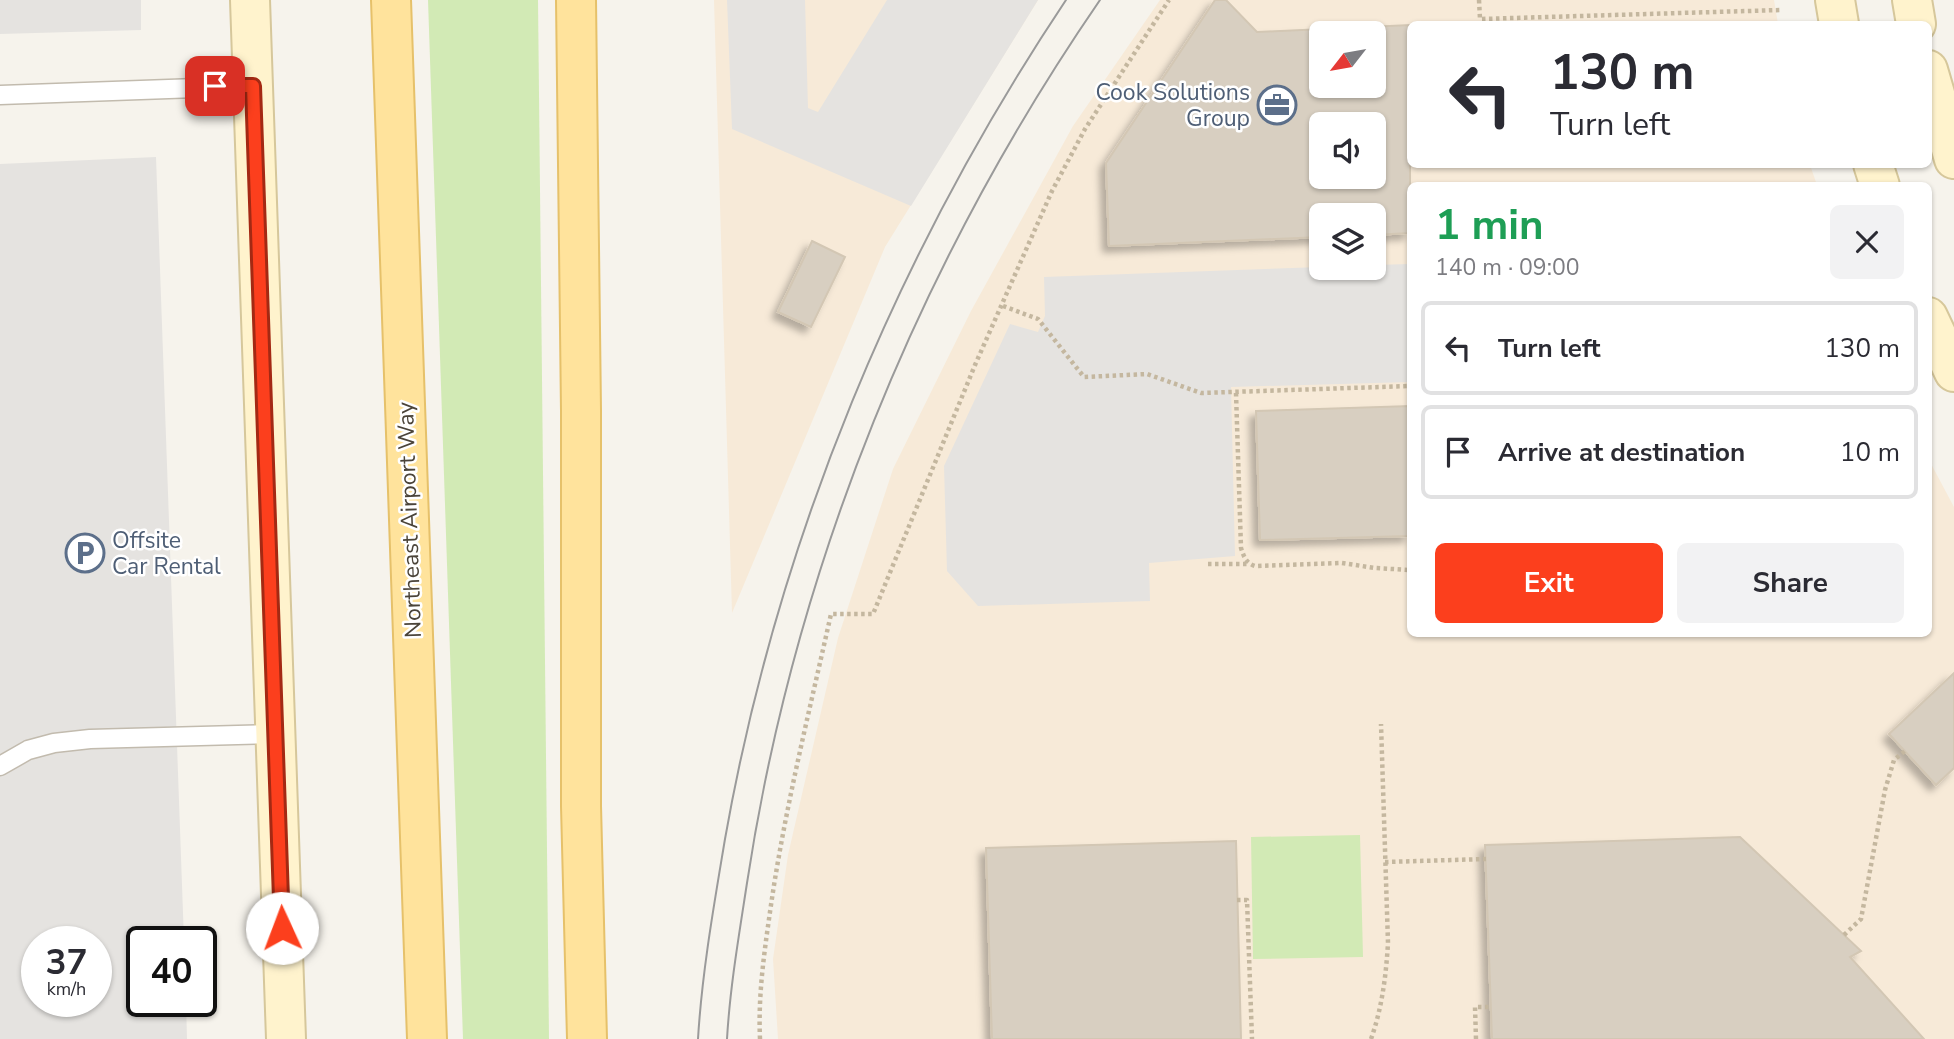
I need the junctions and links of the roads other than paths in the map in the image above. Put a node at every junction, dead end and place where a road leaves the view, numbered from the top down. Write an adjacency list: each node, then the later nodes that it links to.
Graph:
1 (250, 0): 9 (street)
2 (391, 0): 17 (main road, Northeast Airport Way)
3 (576, 0): 18 (main road)
4 (1835, 0): 6 (street)
5 (1912, 0): 7 (street)
6 (1838, 21)
7 (1916, 21)
8 (1932, 84): 11 (street)
9 (253, 86): 10 (lane); 14 (street)
10 (0, 95)
11 (1954, 159)
12 (1932, 325): 13 (street)
13 (1954, 372)
14 (275, 734): 15 (lane); 16 (street)
15 (0, 766)
16 (286, 1039)
17 (427, 1039)
18 (587, 1039)

